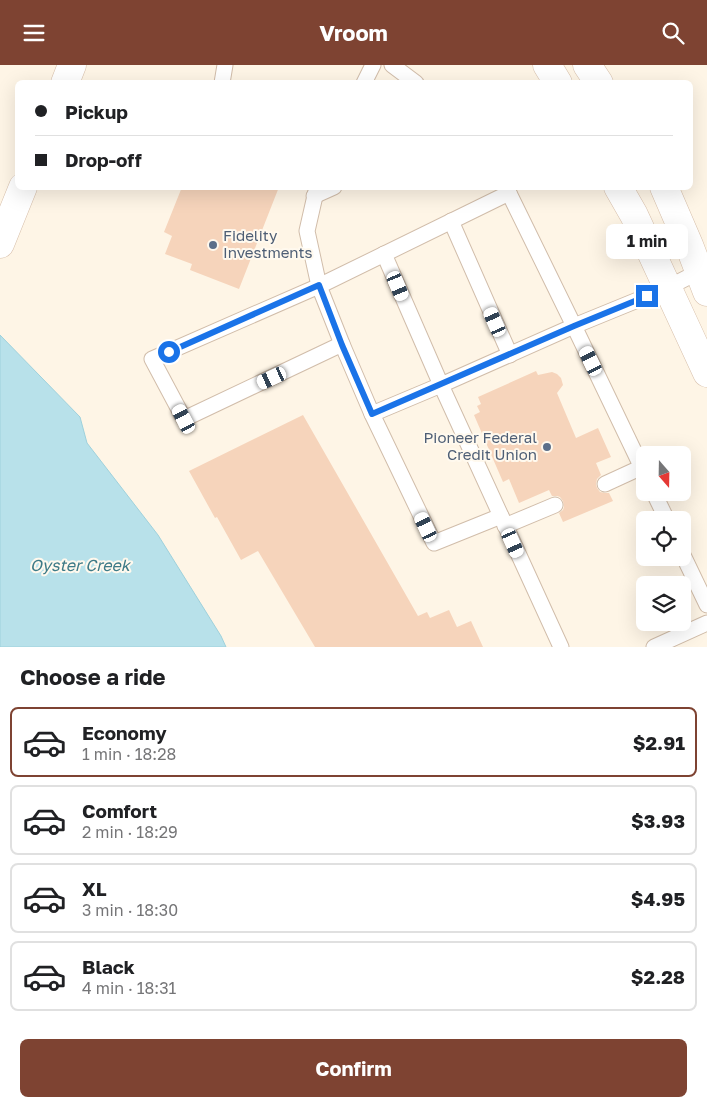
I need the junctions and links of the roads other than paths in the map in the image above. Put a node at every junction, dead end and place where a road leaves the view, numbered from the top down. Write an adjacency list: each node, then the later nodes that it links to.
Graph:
1 (72, 65): 7 (street)
2 (225, 65): 8 (lane)
3 (373, 65): 9 (lane)
4 (392, 65): 10 (lane)
5 (547, 65): 11 (street)
6 (587, 65): 12 (street)
7 (66, 80)
8 (222, 80)
9 (366, 80)
10 (412, 80)
11 (556, 80)
12 (597, 80)
13 (22, 190): 19 (street)
14 (508, 190): 18 (lane); 24 (lane)
15 (620, 190): 23 (street)
16 (665, 190): 21 (street)
17 (316, 192): 22 (lane)
18 (451, 221): 20 (lane); 26 (lane)
19 (0, 244)
20 (384, 254): 22 (lane); 28 (lane)
21 (704, 277): 23 (lane)
22 (319, 285): 25 (lane); 25 (lane)
23 (667, 288): 24 (lane); 27 (street)
24 (574, 326): 26 (lane); 30 (lane)
25 (342, 345): 29 (lane)
26 (510, 355): 28 (lane)
27 (707, 373)
28 (441, 385): 29 (lane); 34 (lane)
29 (372, 414): 34 (lane)
30 (636, 454)
31 (636, 474): 32 (lane)
32 (605, 484)
33 (555, 505): 34 (lane)
34 (503, 521): 38 (lane)
35 (688, 566): 36 (lane)
36 (707, 605)
37 (707, 623): 39 (lane)
38 (561, 647)
39 (654, 647)

